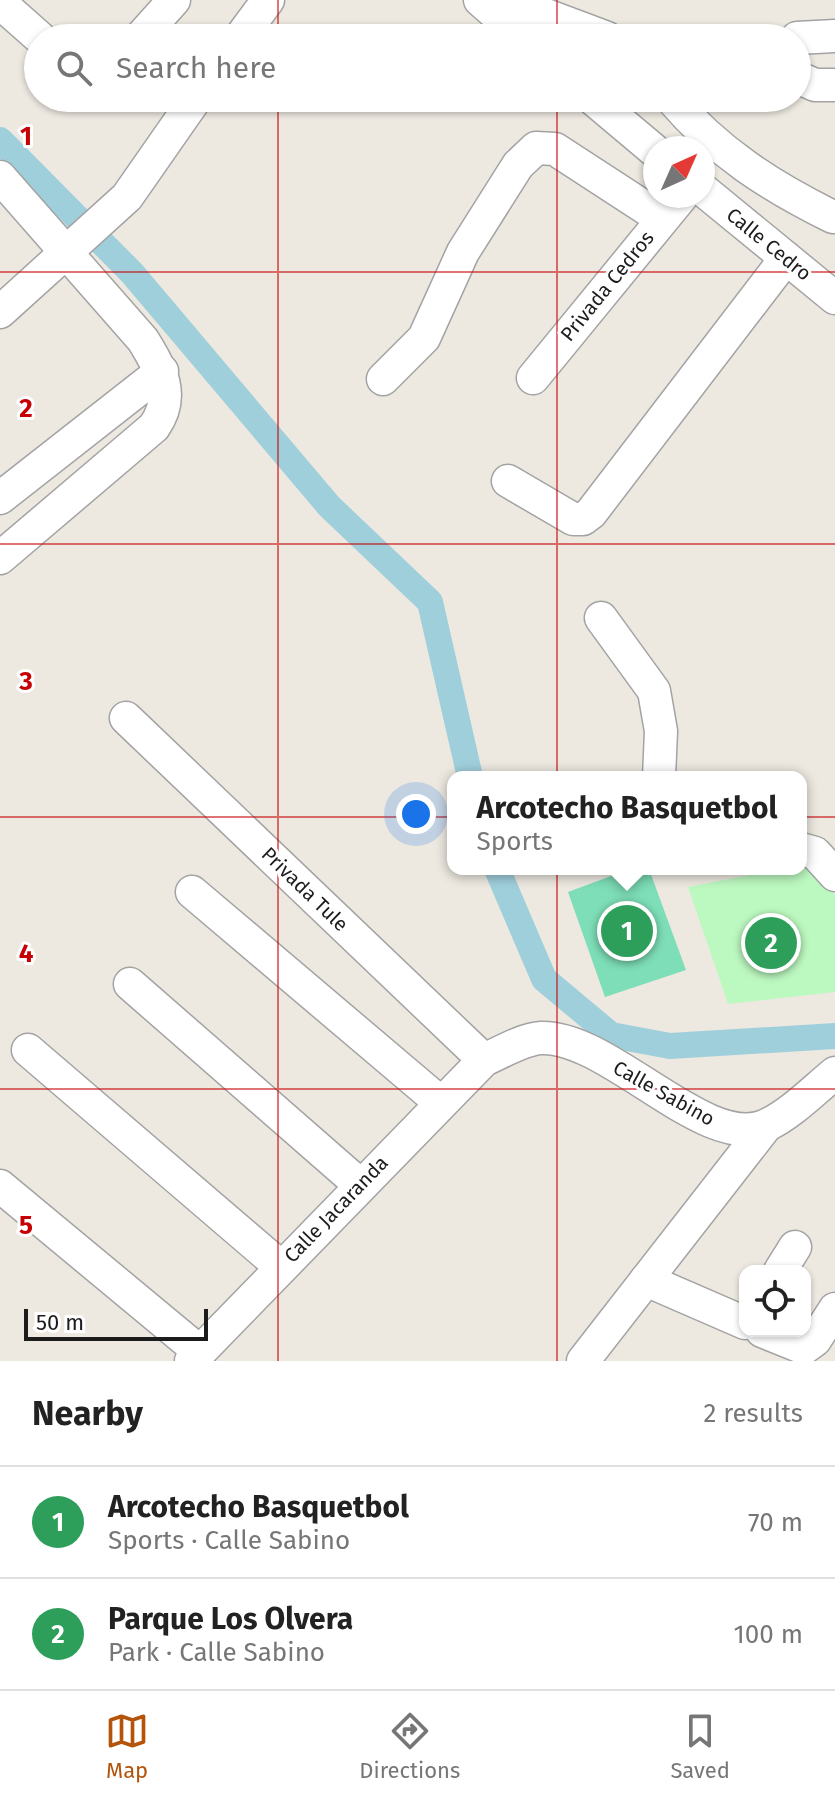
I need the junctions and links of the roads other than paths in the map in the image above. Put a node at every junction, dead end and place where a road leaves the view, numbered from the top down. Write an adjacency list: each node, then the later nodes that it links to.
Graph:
1 (174, 0): 8 (street)
2 (268, 0): 9 (street)
3 (480, 0): 10 (street)
4 (506, 0): 11 (street)
5 (576, 0): 12 (street)
6 (6, 6): 7 (street)
7 (25, 24)
8 (153, 24)
9 (250, 24)
10 (507, 24)
11 (569, 24)
12 (593, 24)
13 (835, 36): 14 (street)
14 (811, 37)
15 (811, 83): 16 (street)
16 (835, 85)
17 (186, 112): 26 (street)
18 (619, 112): 20 (street)
19 (684, 112): 25 (street)
20 (643, 138)
21 (0, 177): 26 (street)
22 (643, 193): 32 (street)
23 (715, 200): 27 (street, Calle Cedro)
24 (671, 208): 31 (street, Privada Cedros)
25 (833, 217)
26 (76, 244): 29 (street); 30 (street)
27 (786, 258): 28 (street, Calle Cedro); 33 (street)
28 (835, 298)
29 (0, 312)
30 (162, 371): 34 (street); 35 (street)
31 (533, 378)
32 (383, 379)
33 (508, 481)
34 (0, 498)
35 (0, 558)
36 (601, 618): 38 (street)
37 (126, 718): 42 (street, Privada Tule)
38 (659, 771)
39 (192, 892): 44 (street)
40 (130, 984): 46 (street)
41 (28, 1050): 48 (street)
42 (484, 1060): 44 (street, Calle Jacaranda); 45 (street, Calle Sabino)
43 (835, 1073): 45 (street)
44 (441, 1103): 46 (street, Calle Jacaranda)
45 (766, 1126): 49 (street)
46 (359, 1184): 48 (street, Calle Jacaranda)
47 (0, 1186): 53 (street)
48 (281, 1267): 53 (street, Calle Jacaranda)
49 (646, 1280): 51 (street); 54 (street)
50 (835, 1309): 52 (street)
51 (739, 1320)
52 (777, 1337)
53 (195, 1356)
54 (583, 1361)

